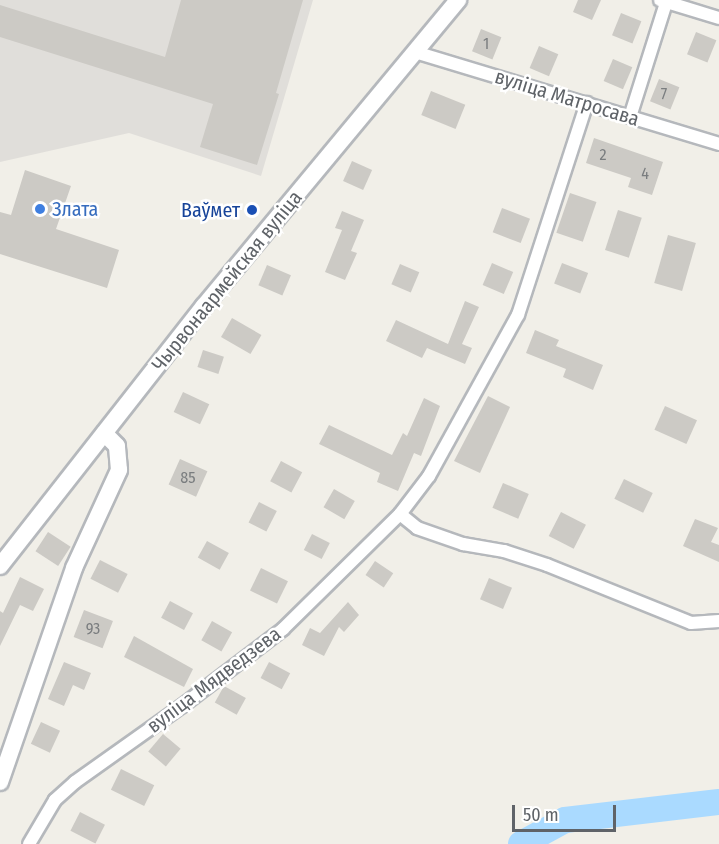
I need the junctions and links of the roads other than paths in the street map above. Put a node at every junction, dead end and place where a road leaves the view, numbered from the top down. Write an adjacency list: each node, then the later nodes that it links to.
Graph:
1 (458, 0): 4 (street, Чырвонаармейская вуліца)
2 (664, 1): 3 (street); 6 (street)
3 (719, 18)
4 (414, 52): 5 (street, вуліца Матросава); 8 (street, Чырвонаармейская вуліца)
5 (587, 104): 6 (street, вуліца Матросава); 9 (street, вуліца Мядведзева)
6 (630, 117): 7 (street, вуліца Матросава)
7 (719, 144)
8 (104, 433): 10 (street, Чырвонаармейская вуліца); 12 (street)
9 (400, 514): 11 (street); 13 (street, вуліца Мядведзева)
10 (0, 566)
11 (719, 621)
12 (0, 782)
13 (29, 844)

